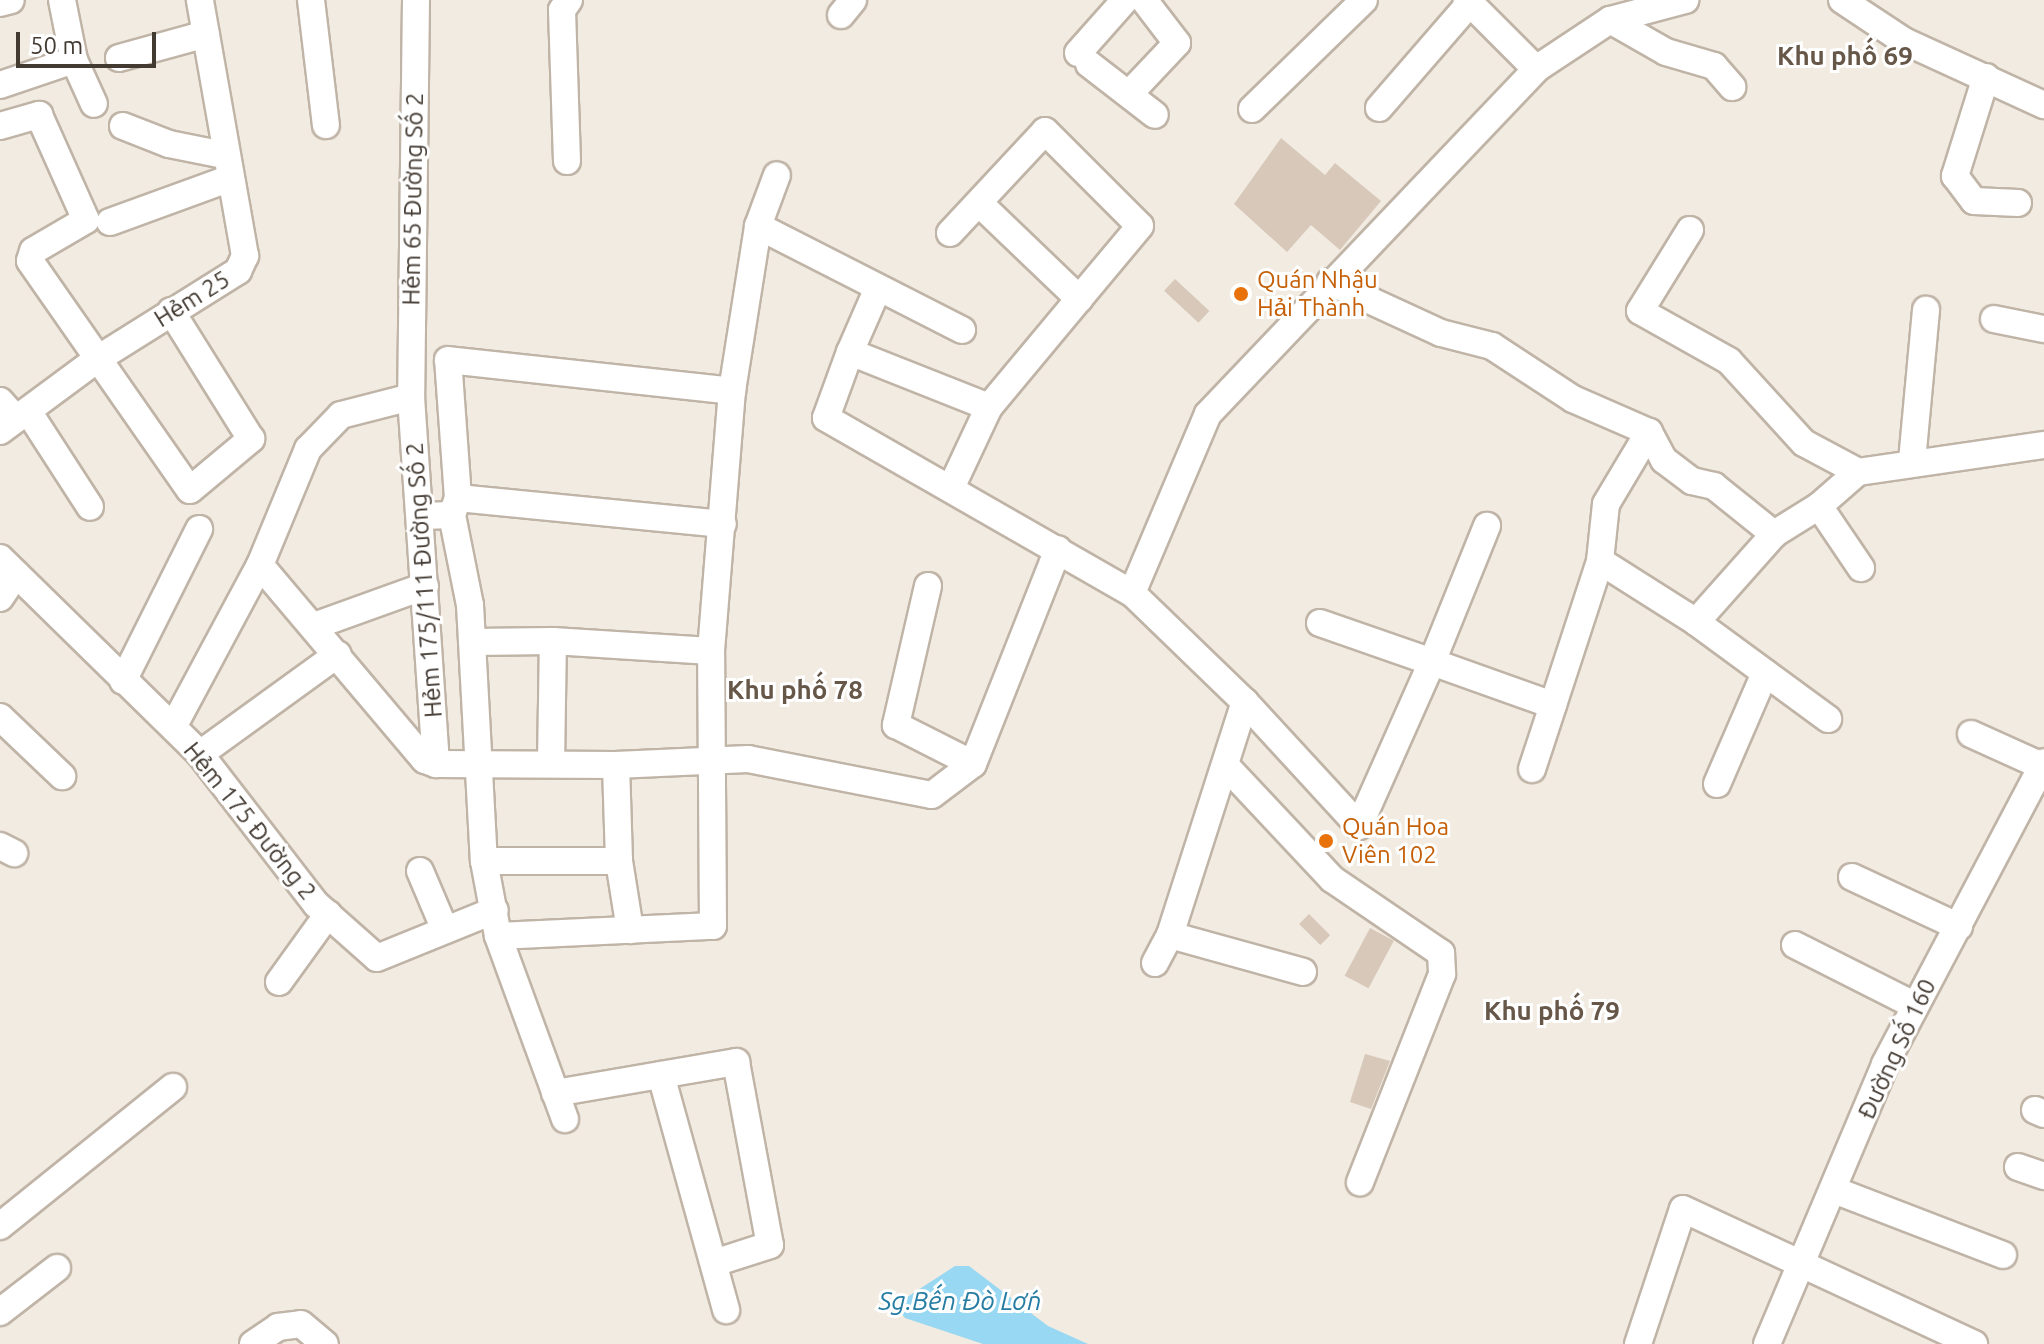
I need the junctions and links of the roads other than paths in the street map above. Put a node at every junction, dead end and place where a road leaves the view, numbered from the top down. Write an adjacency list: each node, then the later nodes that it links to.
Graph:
1 (11, 0): 13 (street)
2 (62, 0): 17 (street)
3 (200, 0): 15 (street, Hẻm 25)
4 (311, 0): 29 (street)
5 (416, 0): 51 (street, Hẻm 65 Đường Số 2)
6 (569, 0): 31 (street)
7 (1125, 0): 22 (street)
8 (1144, 0): 22 (street)
9 (1364, 0): 26 (street)
10 (1685, 0): 14 (street)
11 (1842, 0): 19 (street)
12 (1468, 1): 18 (street); 25 (street)
13 (0, 3)
14 (1610, 20): 18 (street); 21 (street)
15 (206, 34): 16 (street); 32 (street, Hẻm 25)
16 (119, 58)
17 (74, 60): 20 (street); 23 (street)
18 (1536, 69): 40 (street)
19 (1986, 77): 24 (street); 35 (street)
20 (0, 85)
21 (1732, 87)
22 (1129, 94): 27 (street)
23 (94, 104)
24 (2044, 105)
25 (1379, 108)
26 (1252, 109)
27 (1155, 115)
28 (3, 118): 36 (street)
29 (326, 125)
30 (123, 126): 32 (street)
31 (567, 161)
32 (226, 167): 36 (street); 44 (street, Hẻm 25)
33 (777, 175): 37 (street)
34 (979, 203): 39 (street); 42 (street); 42 (street)
35 (2018, 203)
36 (97, 223): 49 (street)
37 (758, 226): 41 (street); 50 (street)
38 (1690, 230): 57 (street)
39 (950, 233)
40 (1330, 282): 54 (street); 74 (street)
41 (878, 288): 47 (street); 48 (street)
42 (1079, 299): 52 (street)
43 (1926, 310): 56 (street)
44 (171, 311): 49 (street, Hẻm 25); 49 (street)
45 (1994, 319): 46 (street)
46 (2044, 329)
47 (962, 330)
48 (850, 352): 52 (street); 58 (street)
49 (96, 360): 53 (street, Hẻm 25)
50 (732, 391): 61 (street); 63 (street)
51 (411, 397): 62 (street, Hẻm 175/111 Đường Số 2); 69 (street)
52 (989, 407): 58 (street)
53 (11, 416): 60 (street)
54 (1649, 432): 66 (street); 68 (street)
55 (2044, 445): 56 (street)
56 (1912, 461): 57 (street)
57 (1858, 472): 59 (street)
58 (951, 488): 67 (street)
59 (1819, 506): 66 (street); 71 (street)
60 (90, 507)
61 (455, 507): 62 (street); 63 (street); 80 (street)
62 (422, 516): 72 (street, Hẻm 175/111 Đường Số 2)
63 (723, 524): 81 (street)
64 (1487, 526): 83 (street)
65 (199, 529): 85 (street)
66 (1774, 534): 76 (street)
67 (1058, 549): 74 (street); 97 (street)
68 (1600, 561): 76 (street); 87 (street)
69 (260, 565): 78 (street); 90 (street)
70 (8, 566): 75 (street); 85 (street, Hẻm 175 Đường 2)
71 (1861, 568)
72 (425, 586): 78 (street); 94 (street, Hẻm 175/111 Đường Số 2)
73 (928, 586): 97 (street)
74 (1132, 593): 86 (street)
75 (0, 598)
76 (1696, 622): 84 (street)
77 (1320, 623): 83 (street)
78 (314, 626): 82 (street)
79 (553, 641): 80 (street); 81 (street); 96 (street)
80 (473, 642): 95 (street)
81 (711, 651): 93 (street)
82 (338, 654): 92 (street); 94 (street)
83 (1432, 662): 86 (street); 87 (street)
84 (1765, 673): 89 (street); 103 (street)
85 (123, 681): 90 (street, Hẻm 175 Đường 2)
86 (1245, 702): 99 (street)
87 (1553, 705): 101 (street)
88 (0, 717): 102 (street)
89 (1828, 719)
90 (173, 727): 92 (street, Hẻm 175 Đường 2)
91 (1971, 734): 100 (street)
92 (200, 754): 108 (street, Hẻm 175 Đường 2)
93 (710, 763): 97 (street); 98 (street); 112 (street, Hẻm 175 Đường 2)
94 (438, 764): 95 (street)
95 (481, 764): 96 (street); 104 (street)
96 (551, 764): 98 (street)
97 (973, 764)
98 (616, 765): 105 (street)
99 (1226, 766): 113 (street); 125 (street)
100 (2043, 767): 110 (street, Đường Số 160)
101 (1532, 769)
102 (62, 776)
103 (1717, 784)
104 (484, 861): 105 (street); 109 (street)
105 (619, 861): 112 (street)
106 (420, 871): 111 (street)
107 (1852, 877): 110 (street)
108 (328, 914): 111 (street, Hẻm 175 Đường 2); 117 (street)
109 (496, 923): 111 (street, Hẻm 175 Đường 2); 112 (street, Hẻm 175 Đường 2); 121 (street)
110 (1959, 927): 118 (street, Đường Số 160)
111 (445, 930)
112 (630, 930)
113 (1170, 935): 115 (street); 116 (street)
114 (1795, 945): 118 (street)
115 (1155, 963)
116 (1303, 972)
117 (279, 982)
118 (1914, 1005): 126 (street, Đường Số 160)
119 (661, 1075): 121 (street); 129 (street); 129 (street)
120 (173, 1087): 127 (street)
121 (555, 1093): 122 (street)
122 (565, 1119)
123 (2018, 1167): 124 (street)
124 (2044, 1176)
125 (1360, 1182)
126 (1834, 1190): 128 (street); 130 (street, Đường Số 160)
127 (0, 1226)
128 (2003, 1255)
129 (714, 1263): 132 (street)
130 (1802, 1267): 134 (street, Đường Số 160); 137 (street); 138 (street)
131 (57, 1268): 133 (street)
132 (726, 1310)
133 (0, 1312)
134 (1773, 1342)
135 (253, 1344): 136 (street)
136 (325, 1344)
137 (1638, 1344)
138 (1974, 1344)

